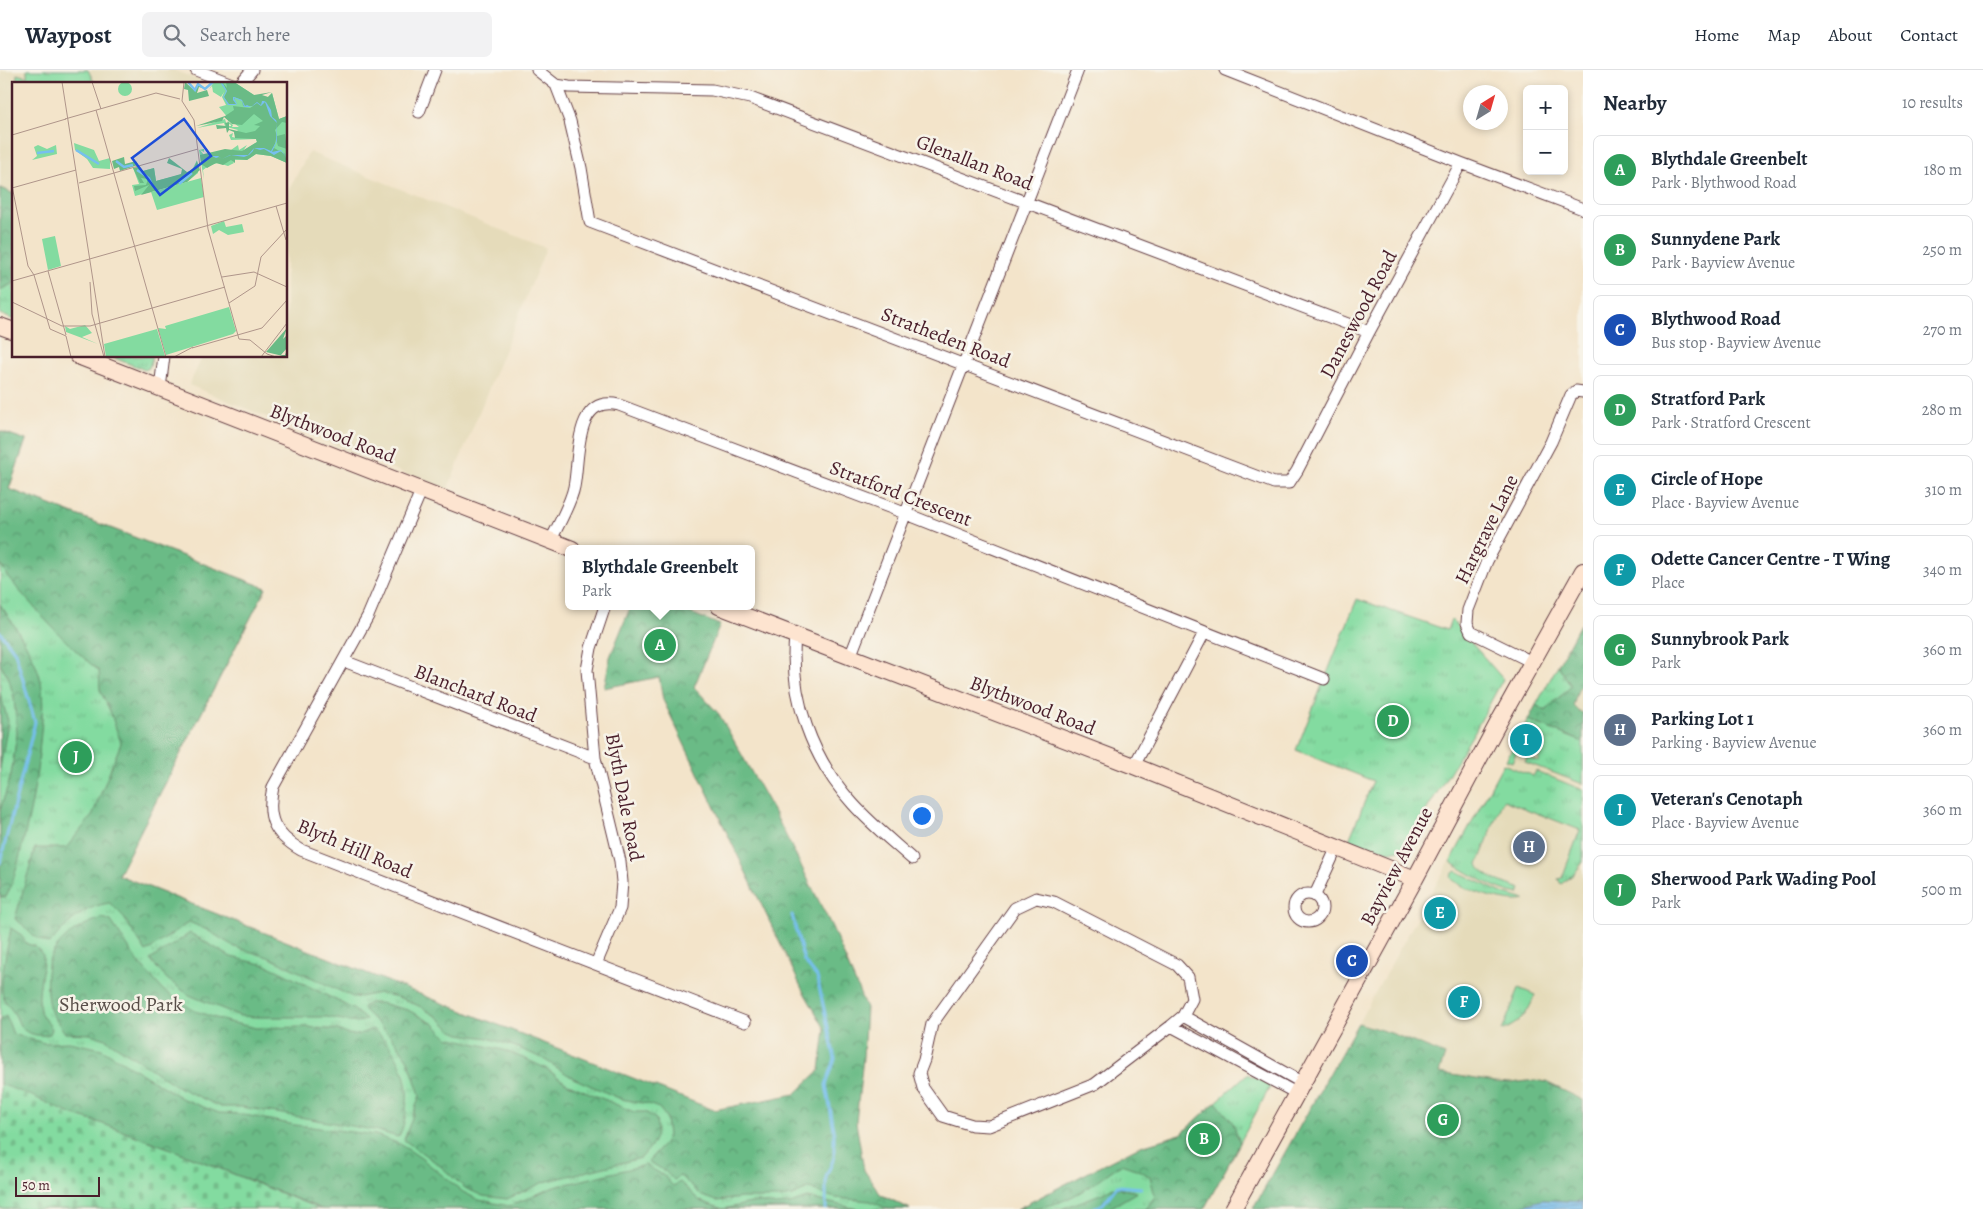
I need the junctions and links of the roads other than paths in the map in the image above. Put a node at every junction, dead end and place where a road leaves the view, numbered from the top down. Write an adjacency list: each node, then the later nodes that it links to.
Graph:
1 (196, 70): 7 (street)
2 (252, 70): 8 (street)
3 (435, 70): 10 (street)
4 (537, 70): 9 (street)
5 (1078, 70): 12 (street)
6 (1224, 70): 11 (street)
7 (227, 82)
8 (242, 82)
9 (556, 85): 12 (street, Glenallan Road); 19 (street, Stratheden Road)
10 (419, 112)
11 (1460, 163): 13 (street); 16 (street, Daneswood Road)
12 (1028, 202): 16 (street, Glenallan Road); 19 (street)
13 (1583, 209)
14 (0, 326): 15 (street)
15 (12, 330)
16 (1369, 332): 22 (street, Daneswood Road)
17 (83, 358): 20 (street, Blythwood Road)
18 (164, 358): 20 (street)
19 (964, 364): 22 (street, Stratheden Road); 24 (street)
20 (160, 388): 23 (street, Blythwood Road)
21 (1583, 392): 34 (street, Hargrave Lane)
22 (1290, 483)
23 (421, 491): 25 (street, Blythwood Road); 33 (street, Blyth Hill Road)
24 (906, 514): 25 (street, Stratford Crescent); 30 (street, Stratford Crescent); 32 (street)
25 (551, 540): 26 (street, Blythwood Road)
26 (565, 546)
27 (1583, 571): 34 (street, Bayview Avenue)
28 (604, 610): 36 (street, Blyth Dale Road)
29 (729, 610): 31 (street, Blythwood Road)
30 (1204, 633): 35 (street, Stratford Crescent); 37 (street)
31 (796, 636): 32 (street, Blythwood Road); 39 (street)
32 (850, 657): 37 (street, Blythwood Road)
33 (344, 661): 36 (street, Blanchard Road); 42 (street, Blyth Hill Road)
34 (1532, 662): 40 (street, Bayview Avenue)
35 (1324, 679)
36 (595, 758): 42 (street, Blyth Dale Road)
37 (1134, 766): 38 (street, Blythwood Road)
38 (1337, 847): 40 (street, Blythwood Road); 41 (street)
39 (912, 859)
40 (1415, 879): 48 (street, Bayview Avenue)
41 (1315, 895)
42 (596, 964): 44 (street, Blyth Hill Road)
43 (1183, 1016): 45 (street); 45 (street); 46 (street)
44 (745, 1022)
45 (1171, 1026): 47 (street)
46 (1247, 1052): 47 (street); 48 (street)
47 (1240, 1064): 48 (street)
48 (1299, 1088): 49 (street, Bayview Avenue)
49 (1233, 1209)

